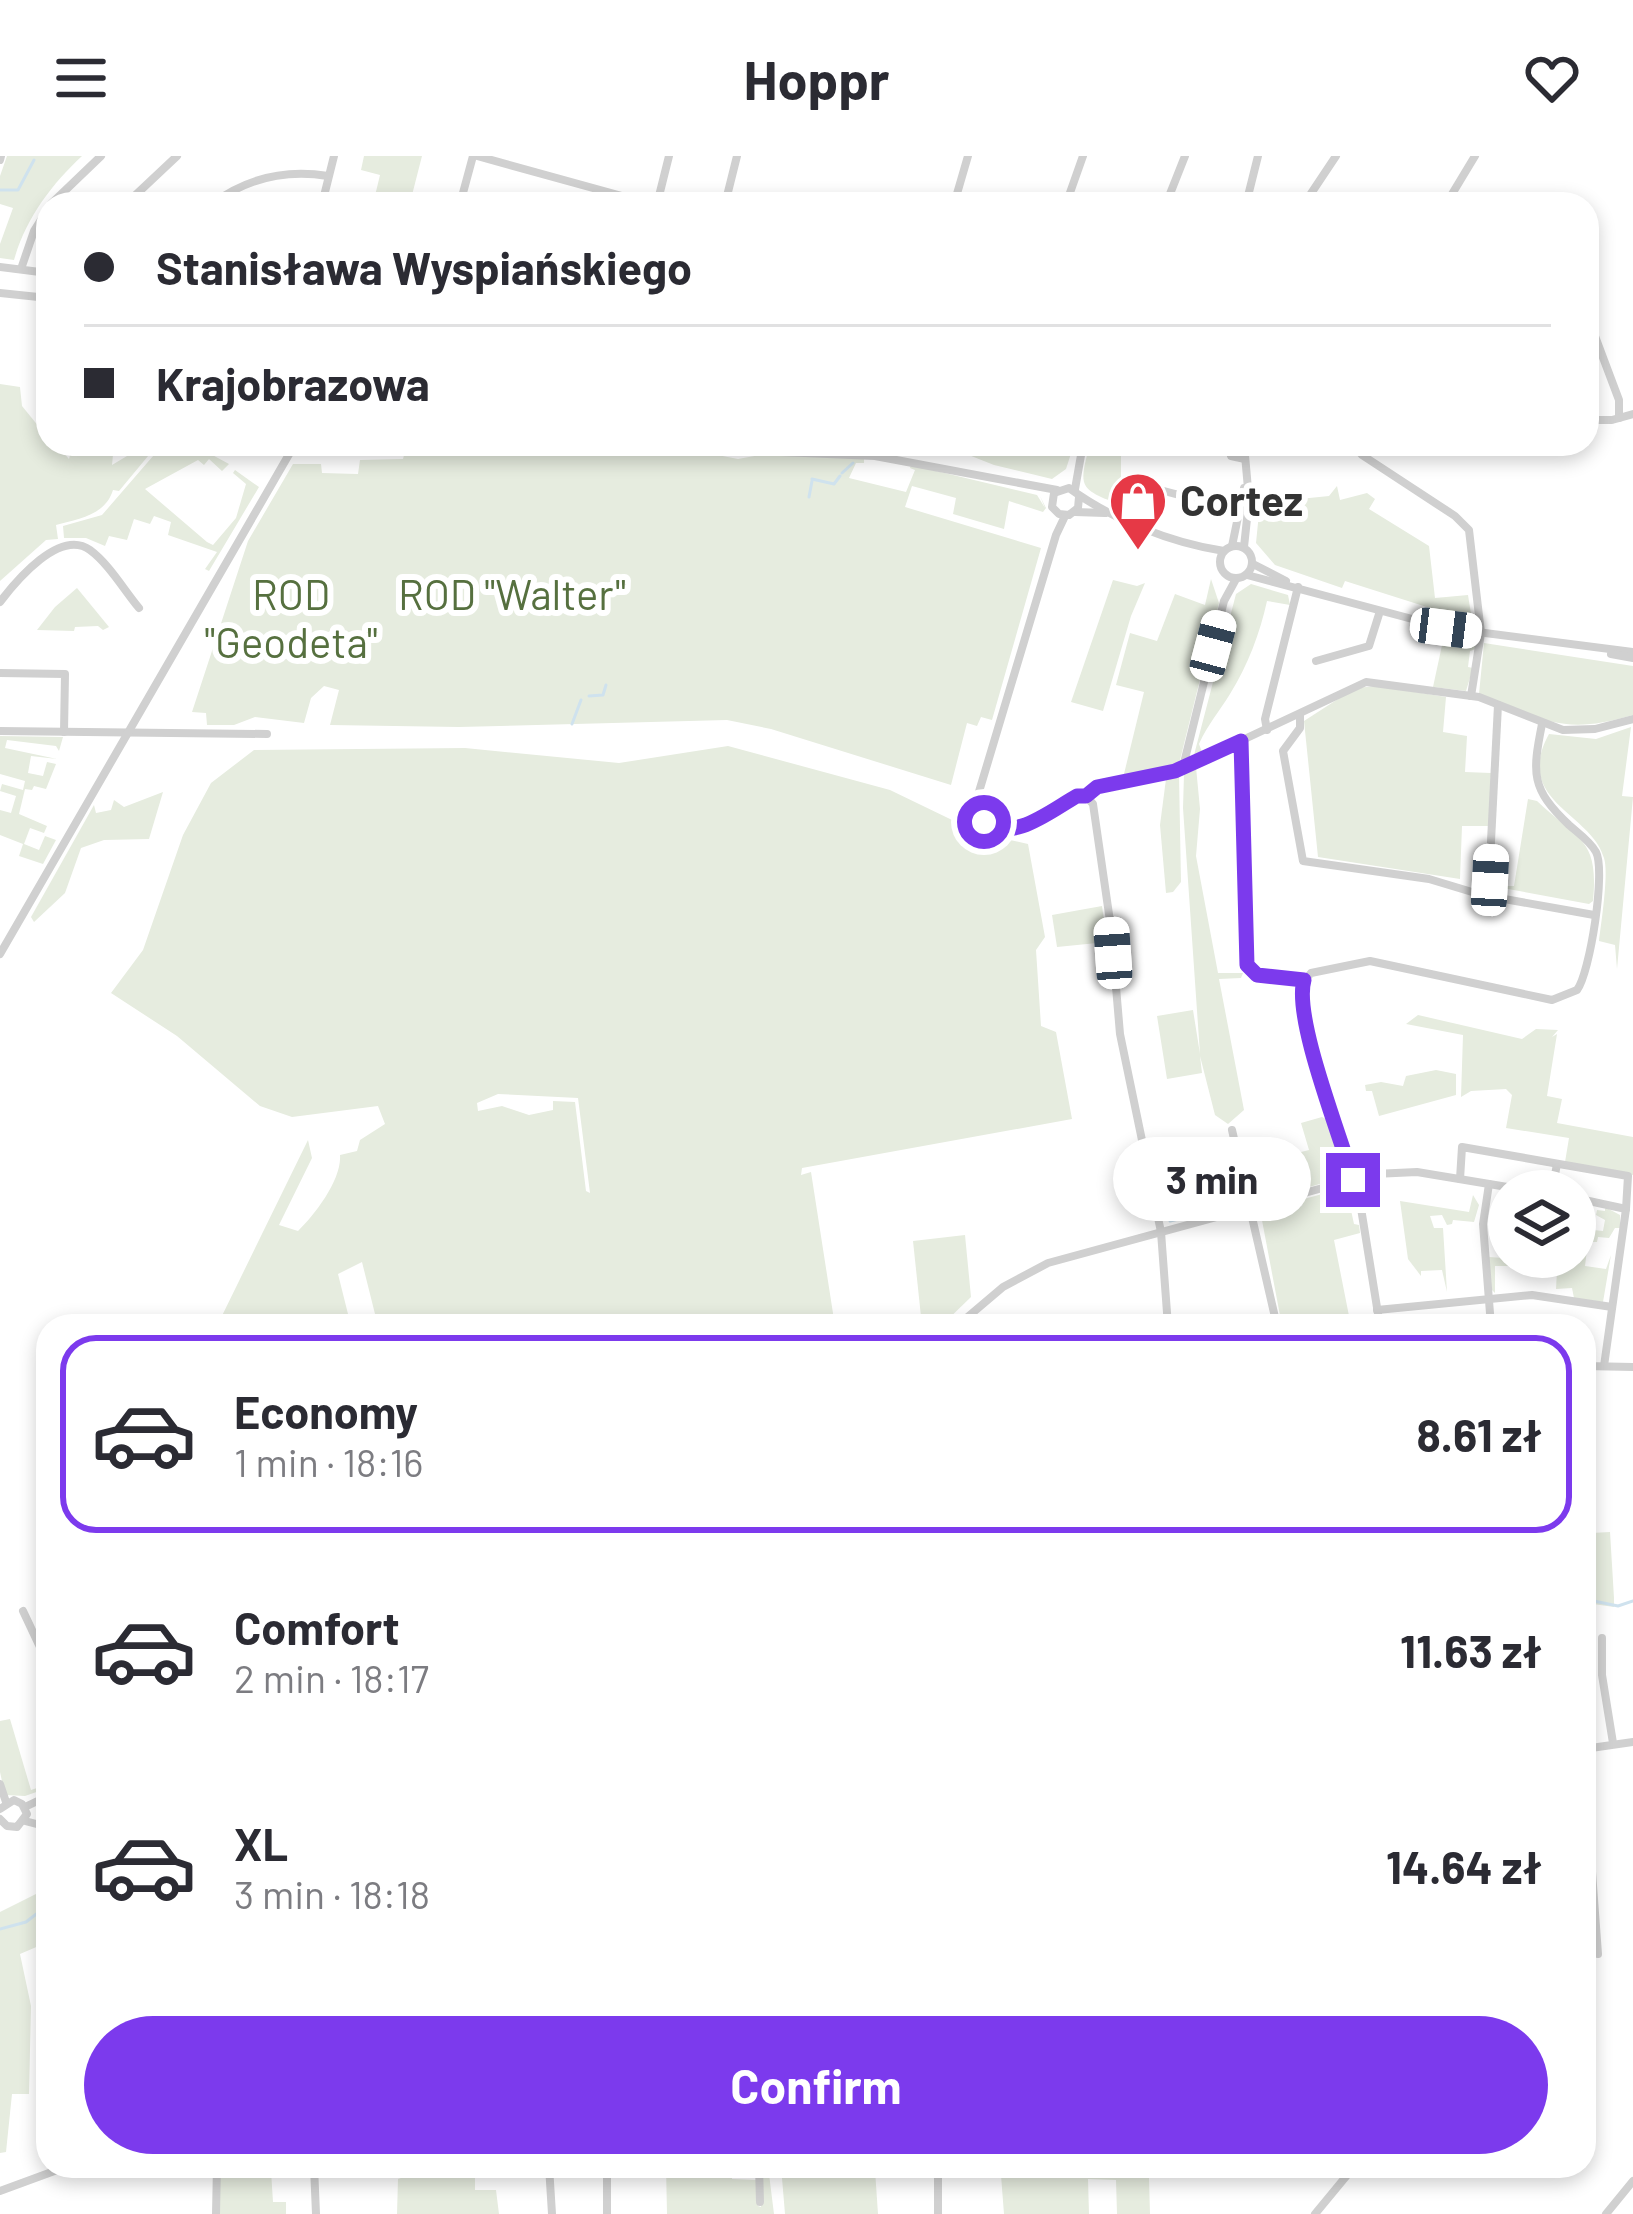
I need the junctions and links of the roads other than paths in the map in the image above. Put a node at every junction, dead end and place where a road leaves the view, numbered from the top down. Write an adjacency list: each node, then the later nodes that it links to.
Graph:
1 (101, 156): 14 (street)
2 (177, 156): 15 (street)
3 (334, 156): 13 (street)
4 (475, 156): 18 (street); 19 (street)
5 (669, 156): 20 (street)
6 (737, 156): 21 (street)
7 (968, 156): 22 (street)
8 (1083, 156): 23 (street)
9 (1185, 156): 24 (street)
10 (1258, 156): 25 (street)
11 (1336, 156): 26 (street)
12 (1475, 156): 27 (street)
13 (328, 176): 16 (street); 17 (street)
14 (64, 192)
15 (139, 192)
16 (231, 192)
17 (325, 192)
18 (464, 192)
19 (609, 192)
20 (658, 192)
21 (728, 192)
22 (958, 192)
23 (1070, 192)
24 (1171, 192)
25 (1249, 192)
26 (1312, 192)
27 (1452, 192)
28 (36, 228): 30 (street)
29 (0, 267): 30 (street)
30 (21, 269): 31 (street)
31 (36, 271)
32 (0, 292): 33 (street)
33 (36, 296)
34 (1599, 347): 35 (street)
35 (1619, 400): 36 (street); 37 (street)
36 (1633, 414): 37 (street)
37 (1618, 418): 38 (street)
38 (1599, 419)
39 (288, 456): 80 (street)
40 (875, 456): 48 (street)
41 (1080, 456): 46 (street)
42 (1231, 456): 45 (street)
43 (1245, 456): 45 (street)
44 (1363, 456): 68 (street)
45 (1245, 459): 47 (street)
46 (1077, 465): 49 (street); 51 (street)
47 (1246, 481): 53 (street); 58 (street)
48 (1023, 485): 49 (street); 52 (street)
49 (1060, 489): 51 (street); 52 (street)
50 (1164, 490): 53 (street)
51 (1077, 494): 54 (street); 55 (street)
52 (1051, 500): 56 (street)
53 (1240, 511): 59 (street)
54 (1076, 512): 55 (street); 56 (street)
55 (1107, 513): 57 (street)
56 (1060, 514): 84 (street)
57 (1197, 547): 59 (street); 61 (street)
58 (1244, 547): 59 (street); 60 (street)
59 (1228, 548): 61 (street)
60 (1252, 563): 62 (street); 63 (street)
61 (1222, 569): 62 (street); 64 (street)
62 (1242, 577): 63 (street); 64 (street)
63 (1298, 587): 67 (street); 77 (street)
64 (1224, 601): 83 (street)
65 (0, 602): 66 (street)
66 (139, 608)
67 (1380, 611): 68 (street); 70 (street)
68 (1481, 633): 69 (street); 72 (street)
69 (1633, 655)
70 (1316, 661)
71 (0, 673): 79 (street)
72 (1471, 696): 73 (street); 74 (street)
73 (1498, 704): 76 (street); 85 (street)
74 (1300, 714): 77 (street); 86 (street)
75 (1633, 719): 76 (street)
76 (1542, 724): 86 (street)
77 (1267, 730): 82 (street)
78 (0, 731): 79 (street)
79 (64, 732): 80 (street)
80 (128, 734): 81 (street); 87 (street)
81 (267, 734)
82 (1241, 741): 83 (street); 88 (street)
83 (1183, 768): 84 (street)
84 (1086, 796): 99 (street)
85 (1490, 880)
86 (1594, 915): 88 (street)
87 (0, 954)
88 (1304, 980): 93 (street)
89 (1232, 1130): 98 (street)
90 (1557, 1164): 91 (street); 92 (street); 97 (street)
91 (1556, 1170)
92 (1460, 1179): 93 (street); 94 (street)
93 (1353, 1180): 98 (street); 102 (street)
94 (1488, 1184)
95 (1488, 1191): 100 (street)
96 (1596, 1203): 97 (street)
97 (1626, 1209): 101 (street)
98 (1251, 1210): 99 (street); 105 (street)
99 (1161, 1232): 103 (street); 104 (street)
100 (1487, 1297): 101 (street); 102 (street); 107 (street)
101 (1612, 1307): 109 (street)
102 (1377, 1310): 106 (street)
103 (971, 1314)
104 (1167, 1314)
105 (1274, 1314)
106 (1378, 1314)
107 (1489, 1314)
108 (1596, 1366): 109 (street)
109 (1604, 1366): 110 (street)
110 (1633, 1367)
111 (23, 1611): 113 (street)
112 (1602, 1638): 115 (street)
113 (36, 1639)
114 (1633, 1742): 115 (street)
115 (1613, 1743): 116 (street)
116 (1596, 1747)
117 (0, 1784): 119 (street)
118 (36, 1802): 120 (street)
119 (3, 1806): 120 (street)
120 (25, 1808): 122 (street)
121 (0, 1819): 122 (street)
122 (25, 1821): 123 (street)
123 (36, 1824)
124 (1596, 1927): 125 (street)
125 (1598, 1954)
126 (37, 2178): 135 (street)
127 (217, 2178): 137 (street)
128 (314, 2178): 138 (street)
129 (550, 2178): 139 (street)
130 (607, 2178): 140 (street)
131 (759, 2178): 136 (street)
132 (938, 2178): 141 (street)
133 (1345, 2178): 142 (street)
134 (1633, 2181): 143 (street)
135 (0, 2192)
136 (760, 2202)
137 (216, 2214)
138 (316, 2214)
139 (552, 2214)
140 (608, 2214)
141 (938, 2214)
142 (1315, 2214)
143 (1606, 2214)

